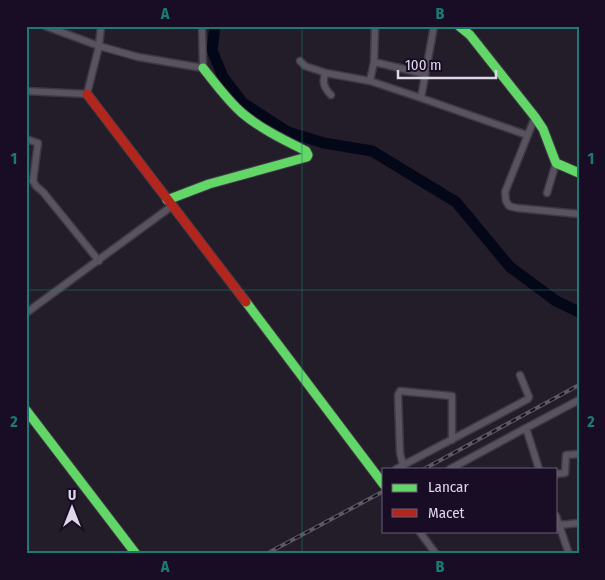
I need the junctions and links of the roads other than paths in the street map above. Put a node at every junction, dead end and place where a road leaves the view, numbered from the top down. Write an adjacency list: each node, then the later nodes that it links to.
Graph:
1 (45, 26): 7 (street)
2 (102, 26): 7 (street)
3 (202, 26): 10 (street)
4 (375, 26): 9 (street)
5 (434, 26): 12 (street)
6 (460, 26): 18 (street)
7 (99, 46): 10 (street); 15 (street)
8 (300, 61): 11 (street)
9 (374, 62): 12 (street); 13 (street)
10 (203, 68): 24 (street)
11 (326, 73): 13 (street); 16 (street)
12 (425, 74): 17 (street)
13 (370, 81): 17 (street)
14 (28, 91): 15 (street)
15 (88, 94): 24 (street)
16 (331, 95)
17 (421, 98): 19 (street)
18 (535, 117): 19 (street); 21 (street)
19 (527, 135): 25 (street)
20 (26, 139): 26 (street)
21 (556, 164): 22 (street); 23 (street)
22 (579, 174)
23 (547, 193)
24 (170, 203): 26 (street); 39 (street)
25 (579, 214)
26 (99, 260): 27 (street)
27 (26, 313)
28 (520, 375): 32 (street)
29 (579, 400): 31 (street)
30 (26, 410): 44 (street)
31 (526, 428): 36 (street); 37 (street)
32 (452, 440): 34 (street); 34 (street)
33 (579, 454): 38 (street)
34 (403, 465): 35 (street)
35 (398, 468)
36 (452, 468)
37 (540, 468)
38 (558, 474)
39 (381, 476)
40 (558, 520): 42 (street)
41 (579, 523): 42 (street)
42 (560, 525): 46 (street)
43 (420, 532): 45 (street)
44 (136, 554)
45 (436, 554)
46 (569, 554)

